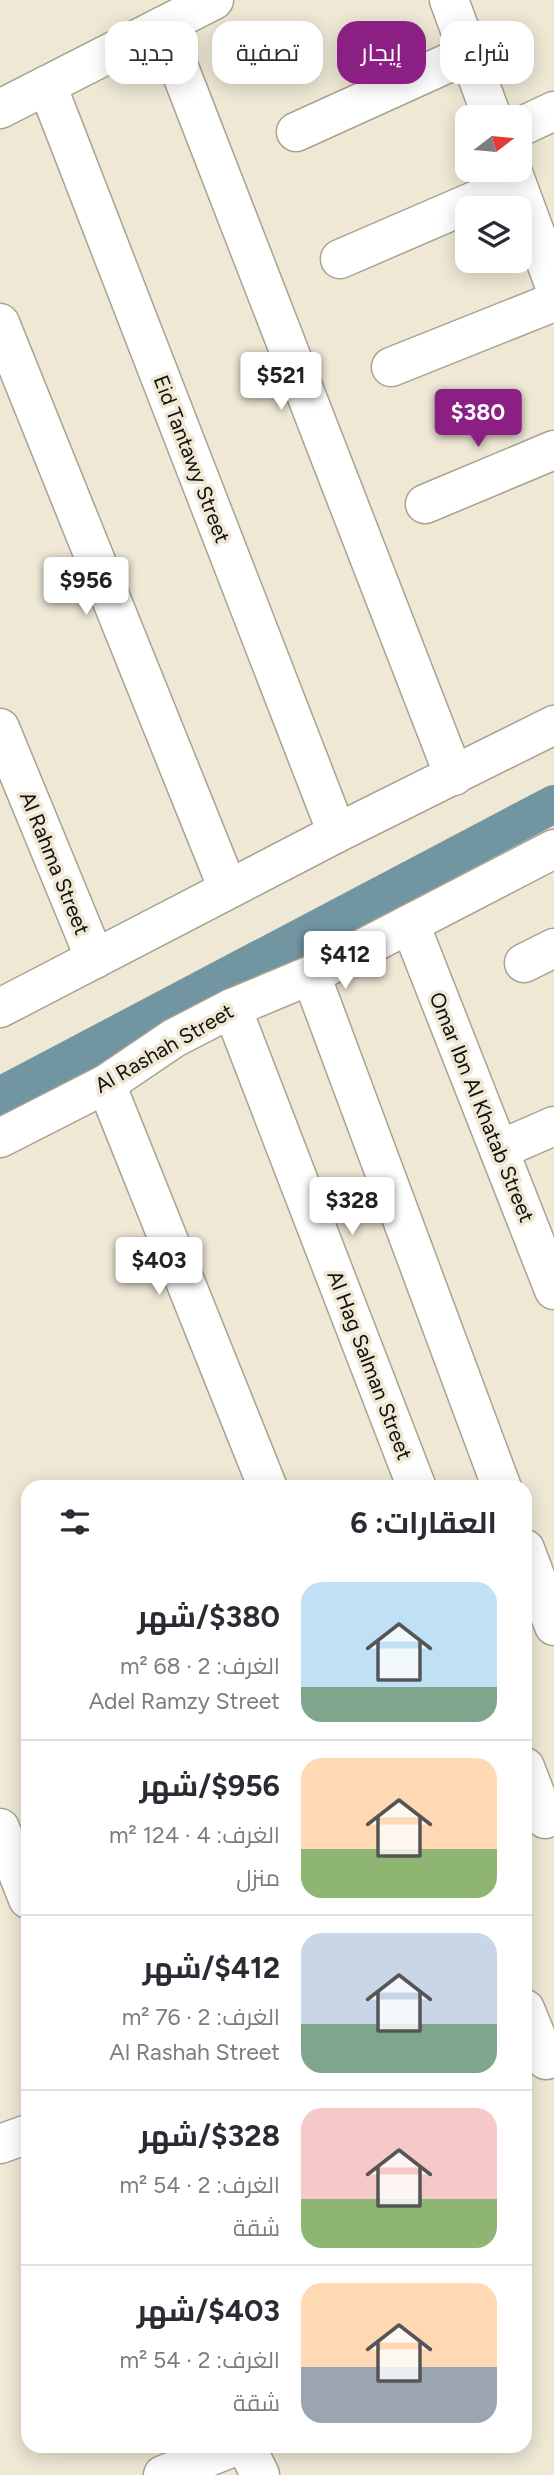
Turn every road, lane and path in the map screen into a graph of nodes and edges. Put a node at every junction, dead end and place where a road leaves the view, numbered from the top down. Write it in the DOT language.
graph roads {
  1 [pos="449,0"];
  2 [pos="206,2"];
  3 [pos="172,21"];
  4 [pos="456,21"];
  5 [pos="105,56"];
  6 [pos="440,67"];
  7 [pos="186,84"];
  8 [pos="479,84"];
  9 [pos="47,85"];
  10 [pos="487,105"];
  11 [pos="0,109"];
  12 [pos="554,111"];
  13 [pos="532,122"];
  14 [pos="296,132"];
  15 [pos="501,182"];
  16 [pos="516,182"];
  17 [pos="340,259"];
  18 [pos="552,270"];
  19 [pos="554,302"];
  20 [pos="0,323"];
  21 [pos="391,367"];
  22 [pos="554,450"];
  23 [pos="425,504"];
  24 [pos="554,725"];
  25 [pos="0,728"];
  26 [pos="454,776"];
  27 [pos="337,832"];
  28 [pos="554,849"];
  29 [pos="228,889"];
  30 [pos="410,924"];
  31 [pos="95,959"];
  32 [pos="311,975"];
  33 [pos="0,1008"];
  34 [pos="232,1008"];
  35 [pos="106,1084"];
  36 [pos="554,1126"];
  37 [pos="0,1138"];
  38 [pos="499,1150"];
  39 [pos="552,1276"];
  40 [pos="265,1480"];
  41 [pos="414,1480"];
  42 [pos="499,1480"];
  43 [pos="532,1568"];
  44 [pos="554,1626"];
  45 [pos="532,1791"];
  46 [pos="541,1821"];
  47 [pos="1,1836"];
  48 [pos="21,1883"];
  49 [pos="532,2031"];
  50 [pos="542,2062"];
  51 [pos="21,2136"];
  52 [pos="0,2144"];
  53 [pos="218,2453"];
  54 [pos="249,2453"];
  55 [pos="163,2475"];
  56 [pos="260,2475"];
  1 -- 4 [label="street"];
  2 -- 3 [label="street"];
  5 -- 9 [label="street"];
  6 -- 14 [label="street"];
  7 -- 26 [label="street"];
  8 -- 10 [label="street"];
  9 -- 11 [label="street"];
  9 -- 27 [label="street, Eid Tantawy Street"];
  12 -- 13 [label="street"];
  15 -- 17 [label="street"];
  16 -- 18 [label="street"];
  19 -- 21 [label="street"];
  20 -- 29 [label="street"];
  22 -- 23 [label="street"];
  24 -- 26 [label="street"];
  25 -- 31 [label="street, Al Rahma Street"];
  26 -- 27 [label="street"];
  27 -- 29 [label="street"];
  28 -- 30 [label="street, Al Rashah Street"];
  29 -- 31 [label="street"];
  30 -- 32 [label="street, Al Rashah Street"];
  30 -- 38 [label="street, Omar Ibn Al Khatab Street"];
  31 -- 33 [label="street"];
  32 -- 34 [label="street, Al Rashah Street"];
  32 -- 42 [label="street"];
  34 -- 35 [label="street, Al Rashah Street"];
  34 -- 41 [label="street, Al Hag Salman Street"];
  35 -- 37 [label="street, Al Rashah Street"];
  35 -- 40 [label="street"];
  36 -- 38 [label="street"];
  38 -- 39 [label="street, Omar Ibn Al Khatab Street"];
  43 -- 44 [label="street"];
  45 -- 46 [label="street"];
  47 -- 48 [label="street"];
  49 -- 50 [label="street"];
  51 -- 52 [label="street"];
  53 -- 55 [label="street"];
  54 -- 56 [label="street"];
}
